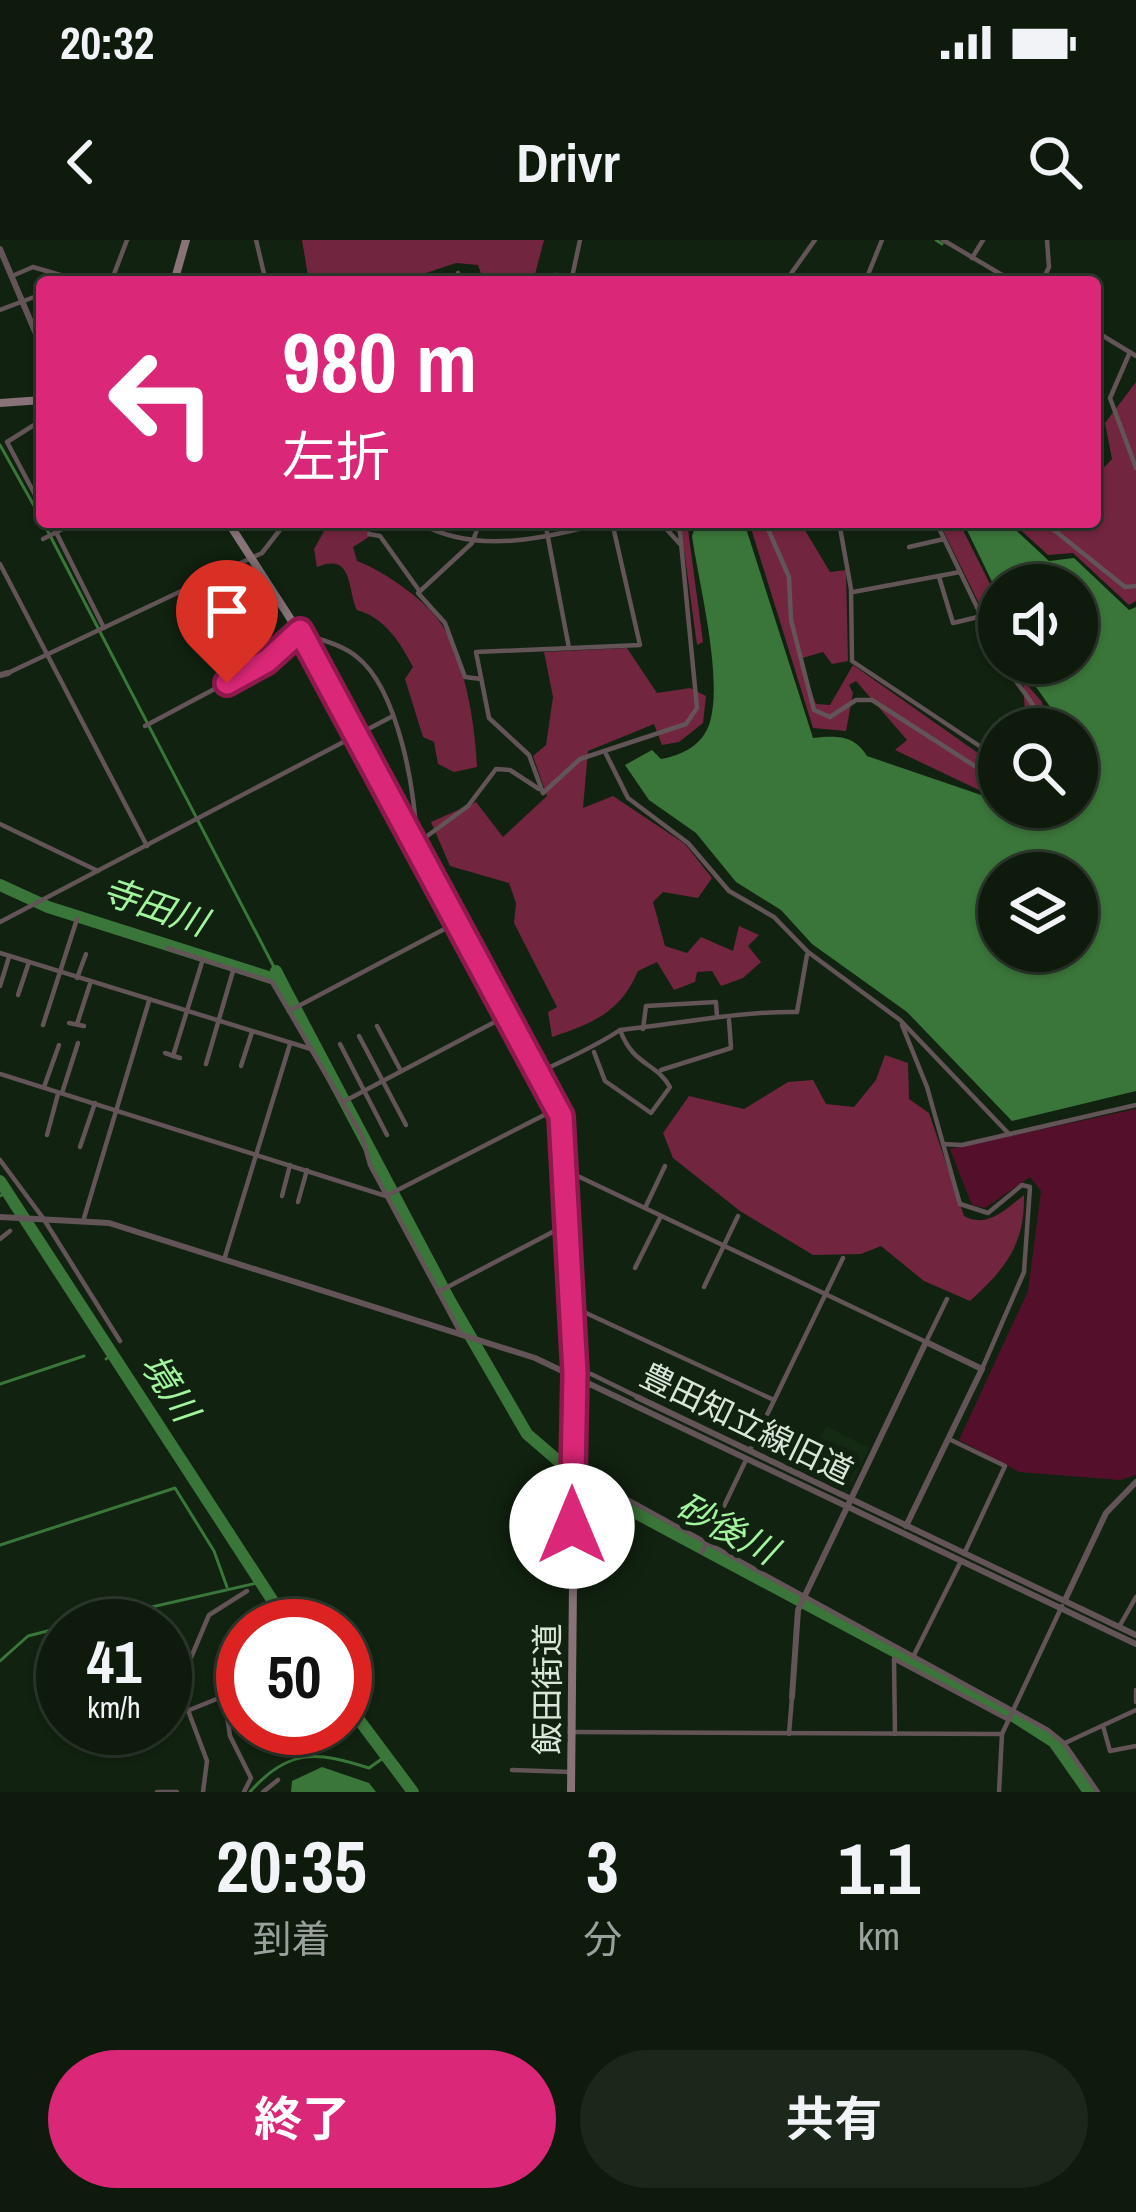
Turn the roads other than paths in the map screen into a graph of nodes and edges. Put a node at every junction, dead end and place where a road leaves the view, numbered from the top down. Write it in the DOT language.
graph roads {
  1 [pos="127,240"];
  2 [pos="186,240"];
  3 [pos="256,240"];
  4 [pos="580,240"];
  5 [pos="815,240"];
  6 [pos="882,240"];
  7 [pos="943,240"];
  8 [pos="983,240"];
  9 [pos="1047,240"];
  10 [pos="0,248"];
  11 [pos="973,258"];
  12 [pos="458,273"];
  13 [pos="12,276"];
  14 [pos="64,276"];
  15 [pos="114,276"];
  16 [pos="177,276"];
  17 [pos="265,276"];
  18 [pos="459,276"];
  19 [pos="573,276"];
  20 [pos="789,276"];
  21 [pos="867,276"];
  22 [pos="997,276"];
  23 [pos="1045,276"];
  24 [pos="36,296"];
  25 [pos="21,301"];
  26 [pos="0,310"];
  27 [pos="36,333"];
  28 [pos="1101,335"];
  29 [pos="1133,354"];
  30 [pos="36,400"];
  31 [pos="0,403"];
  32 [pos="36,424"];
  33 [pos="1136,468"];
  34 [pos="36,497"];
  35 [pos="53,528"];
  36 [pos="65,528"];
  37 [pos="232,528"];
  38 [pos="282,528"];
  39 [pos="431,528"];
  40 [pos="479,528"];
  41 [pos="547,528"];
  42 [pos="585,528"];
  43 [pos="611,528"];
  44 [pos="666,528"];
  45 [pos="680,528"];
  46 [pos="768,528"];
  47 [pos="840,528"];
  48 [pos="939,528"];
  49 [pos="1052,528"];
  50 [pos="55,533"];
  51 [pos="369,534"];
  52 [pos="549,537"];
  53 [pos="44,539"];
  54 [pos="476,539"];
  55 [pos="944,539"];
  56 [pos="681,544"];
  57 [pos="909,548"];
  58 [pos="253,557"];
  59 [pos="0,564"];
  60 [pos="960,572"];
  61 [pos="939,577"];
  62 [pos="1136,586"];
  63 [pos="418,589"];
  64 [pos="851,590"];
  65 [pos="978,606"];
  66 [pos="978,617"];
  67 [pos="104,628"];
  68 [pos="301,633"];
  69 [pos="569,648"];
  70 [pos="49,657"];
  71 [pos="4,674"];
  72 [pos="481,679"];
  73 [pos="1016,684"];
  74 [pos="1035,708"];
  75 [pos="393,716"];
  76 [pos="145,726"];
  77 [pos="355,736"];
  78 [pos="978,746"];
  79 [pos="607,754"];
  80 [pos="978,768"];
  81 [pos="543,793"];
  82 [pos="0,824"];
  83 [pos="147,845"];
  84 [pos="414,846"];
  85 [pos="98,871"];
  86 [pos="77,920"];
  87 [pos="0,922"];
  88 [pos="454,923"];
  89 [pos="167,948"];
  90 [pos="808,952"];
  91 [pos="0,953"];
  92 [pos="86,955"];
  93 [pos="9,956"];
  94 [pos="203,959"];
  95 [pos="28,962"];
  96 [pos="233,969"];
  97 [pos="58,972"];
  98 [pos="77,978"];
  99 [pos="91,982"];
  100 [pos="0,986"];
  101 [pos="18,995"];
  102 [pos="149,1001"];
  103 [pos="290,1010"];
  104 [pos="187,1012"];
  105 [pos="506,1016"];
  106 [pos="729,1018"];
  107 [pos="717,1019"];
  108 [pos="900,1020"];
  109 [pos="219,1023"];
  110 [pos="77,1024"];
  111 [pos="43,1025"];
  112 [pos="377,1026"];
  113 [pos="643,1029"];
  114 [pos="620,1030"];
  115 [pos="252,1032"];
  116 [pos="359,1036"];
  117 [pos="77,1043"];
  118 [pos="290,1044"];
  119 [pos="340,1044"];
  120 [pos="58,1045"];
  121 [pos="311,1049"];
  122 [pos="594,1052"];
  123 [pos="172,1056"];
  124 [pos="206,1064"];
  125 [pos="241,1066"];
  126 [pos="661,1070"];
  127 [pos="400,1071"];
  128 [pos="540,1072"];
  129 [pos="0,1073"];
  130 [pos="381,1082"];
  131 [pos="44,1087"];
  132 [pos="366,1090"];
  133 [pos="60,1092"];
  134 [pos="344,1101"];
  135 [pos="95,1103"];
  136 [pos="1136,1105"];
  137 [pos="558,1108"];
  138 [pos="117,1111"];
  139 [pos="406,1126"];
  140 [pos="1009,1134"];
  141 [pos="47,1135"];
  142 [pos="387,1135"];
  143 [pos="943,1144"];
  144 [pos="80,1147"];
  145 [pos="257,1154"];
  146 [pos="0,1160"];
  147 [pos="290,1165"];
  148 [pos="665,1166"];
  149 [pos="307,1170"];
  150 [pos="565,1170"];
  151 [pos="282,1196"];
  152 [pos="387,1196"];
  153 [pos="298,1202"];
  154 [pos="645,1208"];
  155 [pos="661,1216"];
  156 [pos="738,1216"];
  157 [pos="1,1217"];
  158 [pos="43,1218"];
  159 [pos="84,1218"];
  160 [pos="566,1226"];
  161 [pos="10,1231"];
  162 [pos="0,1239"];
  163 [pos="724,1245"];
  164 [pos="842,1258"];
  165 [pos="224,1260"];
  166 [pos="635,1268"];
  167 [pos="704,1287"];
  168 [pos="439,1291"];
  169 [pos="826,1294"];
  170 [pos="947,1299"];
  171 [pos="571,1306"];
  172 [pos="465,1335"];
  173 [pos="120,1341"];
  174 [pos="926,1342"];
  175 [pos="982,1369"];
  176 [pos="575,1373"];
  177 [pos="637,1397"];
  178 [pos="775,1400"];
  179 [pos="951,1441"];
  180 [pos="748,1455"];
  181 [pos="572,1471"];
  182 [pos="1136,1482"];
  183 [pos="849,1503"];
  184 [pos="906,1526"];
  185 [pos="703,1549"];
  186 [pos="962,1557"];
  187 [pos="247,1591"];
  188 [pos="806,1594"];
  189 [pos="1136,1597"];
  190 [pos="1063,1605"];
  191 [pos="1119,1627"];
  192 [pos="1136,1635"];
  193 [pos="1136,1644"];
  194 [pos="192,1654"];
  195 [pos="913,1657"];
  196 [pos="1136,1690"];
  197 [pos="792,1696"];
  198 [pos="1136,1706"];
  199 [pos="192,1710"];
  200 [pos="1013,1710"];
  201 [pos="1009,1719"];
  202 [pos="192,1724"];
  203 [pos="1102,1726"];
  204 [pos="571,1732"];
  205 [pos="789,1734"];
  206 [pos="895,1734"];
  207 [pos="1002,1734"];
  208 [pos="1064,1743"];
  209 [pos="1136,1746"];
  210 [pos="512,1770"];
  211 [pos="571,1772"];
  212 [pos="278,1780"];
  213 [pos="157,1792"];
  214 [pos="177,1792"];
  215 [pos="202,1792"];
  216 [pos="244,1792"];
  217 [pos="263,1792"];
  218 [pos="571,1792"];
  219 [pos="999,1792"];
  220 [pos="1098,1792"];
  1 -- 15 [label="street"];
  2 -- 16 [label="main road"];
  3 -- 17 [label="street"];
  4 -- 19 [label="street"];
  5 -- 20 [label="street"];
  6 -- 21 [label="street"];
  7 -- 11 [label="street"];
  8 -- 11 [label="street"];
  9 -- 23 [label="street"];
  10 -- 13 [label="street"];
  11 -- 22 [label="street"];
  12 -- 18 [label="street"];
  13 -- 14 [label="street"];
  13 -- 25 [label="street"];
  24 -- 25 [label="street"];
  25 -- 26 [label="street"];
  25 -- 27 [label="street"];
  28 -- 29 [label="street"];
  29 -- 33 [label="street"];
  30 -- 31 [label="main road"];
  32 -- 34 [label="street"];
  35 -- 50 [label="street"];
  36 -- 50 [label="street"];
  37 -- 58 [label="main road, 飯田街道"];
  38 -- 58 [label="street"];
  39 -- 54 [label="street"];
  40 -- 54 [label="street"];
  41 -- 52 [label="street"];
  42 -- 52 [label="street"];
  43 -- 69 [label="street"];
  44 -- 56 [label="street"];
  45 -- 56 [label="street"];
  46 -- 80 [label="street"];
  47 -- 64 [label="street"];
  48 -- 55 [label="street"];
  49 -- 62 [label="street"];
  50 -- 53 [label="street"];
  50 -- 67 [label="street"];
  51 -- 63 [label="street"];
  52 -- 54 [label="street"];
  52 -- 69 [label="street"];
  54 -- 63 [label="street"];
  55 -- 57 [label="street"];
  55 -- 60 [label="street"];
  56 -- 79 [label="street"];
  58 -- 67 [label="street"];
  58 -- 68 [label="main road, 飯田街道"];
  59 -- 70 [label="street"];
  60 -- 61 [label="street"];
  60 -- 65 [label="street"];
  61 -- 64 [label="street"];
  61 -- 66 [label="street"];
  63 -- 72 [label="street"];
  64 -- 78 [label="street"];
  67 -- 70 [label="street"];
  68 -- 75 [label="street"];
  68 -- 76 [label="street"];
  68 -- 77 [label="main road, 飯田街道"];
  69 -- 72 [label="street"];
  70 -- 71 [label="street"];
  70 -- 83 [label="street"];
  72 -- 81 [label="street"];
  73 -- 74 [label="street"];
  75 -- 77 [label="street"];
  75 -- 84 [label="street"];
  77 -- 83 [label="street"];
  77 -- 84 [label="main road, 飯田街道"];
  79 -- 81 [label="street"];
  79 -- 90 [label="street"];
  81 -- 84 [label="street"];
  82 -- 85 [label="street"];
  83 -- 85 [label="street"];
  84 -- 88 [label="main road, 飯田街道"];
  85 -- 87 [label="street"];
  86 -- 97 [label="street"];
  88 -- 103 [label="street"];
  88 -- 105 [label="main road, 飯田街道"];
  89 -- 94 [label="street"];
  90 -- 106 [label="street"];
  90 -- 108 [label="street"];
  91 -- 93 [label="street"];
  92 -- 98 [label="street"];
  93 -- 95 [label="street"];
  93 -- 100 [label="street"];
  94 -- 96 [label="street"];
  94 -- 104 [label="street"];
  95 -- 97 [label="street"];
  95 -- 101 [label="street"];
  96 -- 103 [label="street"];
  96 -- 109 [label="street"];
  97 -- 98 [label="street"];
  97 -- 111 [label="street"];
  98 -- 99 [label="street"];
  99 -- 102 [label="street"];
  99 -- 110 [label="street"];
  102 -- 104 [label="street"];
  102 -- 138 [label="street"];
  103 -- 121 [label="street"];
  104 -- 109 [label="street"];
  104 -- 123 [label="street"];
  105 -- 127 [label="street"];
  105 -- 128 [label="main road, 飯田街道"];
  106 -- 107 [label="street"];
  106 -- 126 [label="street"];
  107 -- 113 [label="street"];
  107 -- 113 [label="street"];
  108 -- 140 [label="street"];
  108 -- 143 [label="street"];
  109 -- 115 [label="street"];
  109 -- 124 [label="street"];
  112 -- 127 [label="street"];
  113 -- 114 [label="street"];
  114 -- 122 [label="street"];
  114 -- 126 [label="street"];
  115 -- 118 [label="street"];
  115 -- 125 [label="street"];
  116 -- 130 [label="street"];
  117 -- 133 [label="street"];
  118 -- 121 [label="street"];
  118 -- 145 [label="street"];
  119 -- 132 [label="street"];
  120 -- 131 [label="street"];
  121 -- 134 [label="street"];
  122 -- 126 [label="street"];
  122 -- 128 [label="street"];
  127 -- 130 [label="street"];
  128 -- 137 [label="main road, 飯田街道"];
  129 -- 131 [label="street"];
  130 -- 132 [label="street"];
  130 -- 139 [label="street"];
  131 -- 133 [label="street"];
  132 -- 134 [label="street"];
  132 -- 142 [label="street"];
  133 -- 135 [label="street"];
  133 -- 141 [label="street"];
  134 -- 152 [label="street"];
  135 -- 138 [label="street"];
  135 -- 144 [label="street"];
  136 -- 140 [label="street"];
  137 -- 150 [label="main road, 飯田街道"];
  137 -- 152 [label="street"];
  138 -- 145 [label="street"];
  138 -- 159 [label="street"];
  140 -- 143 [label="street"];
  143 -- 175 [label="street"];
  145 -- 147 [label="street"];
  145 -- 165 [label="street"];
  146 -- 158 [label="street"];
  147 -- 149 [label="street"];
  147 -- 151 [label="street"];
  148 -- 154 [label="street"];
  149 -- 152 [label="street"];
  149 -- 153 [label="street"];
  150 -- 154 [label="street"];
  150 -- 160 [label="main road, 飯田街道"];
  152 -- 168 [label="street"];
  154 -- 155 [label="street"];
  155 -- 163 [label="street"];
  155 -- 166 [label="street"];
  156 -- 163 [label="street"];
  157 -- 158 [label="street"];
  158 -- 159 [label="street"];
  158 -- 173 [label="street"];
  159 -- 165 [label="street"];
  160 -- 168 [label="street"];
  160 -- 171 [label="main road, 飯田街道"];
  161 -- 162 [label="street"];
  163 -- 167 [label="street"];
  163 -- 169 [label="street"];
  164 -- 169 [label="street"];
  165 -- 172 [label="street"];
  168 -- 172 [label="street"];
  169 -- 174 [label="street"];
  169 -- 178 [label="street"];
  170 -- 174 [label="street"];
  171 -- 176 [label="main road, 飯田街道"];
  171 -- 178 [label="street"];
  172 -- 176 [label="street"];
  174 -- 175 [label="street"];
  174 -- 183 [label="street"];
  175 -- 179 [label="street"];
  176 -- 177 [label="street, 豊田知立線旧道"];
  176 -- 180 [label="street, 豊田知立線旧道"];
  176 -- 181 [label="main road, 飯田街道"];
  177 -- 180 [label="street, 豊田知立線旧道"];
  178 -- 180 [label="street"];
  179 -- 184 [label="street"];
  179 -- 186 [label="street"];
  180 -- 183 [label="street, 豊田知立線旧道"];
  180 -- 185 [label="street"];
  181 -- 185 [label="street"];
  181 -- 204 [label="main road, 飯田街道"];
  182 -- 190 [label="street"];
  183 -- 184 [label="street, 豊田知立線旧道"];
  183 -- 186 [label="street, 豊田知立線旧道"];
  183 -- 188 [label="street"];
  184 -- 186 [label="street, 豊田知立線旧道"];
  185 -- 188 [label="street"];
  186 -- 190 [label="street, 豊田知立線旧道"];
  186 -- 195 [label="street"];
  187 -- 194 [label="street"];
  188 -- 195 [label="street"];
  188 -- 197 [label="street"];
  189 -- 191 [label="street"];
  190 -- 191 [label="street, 豊田知立線旧道"];
  190 -- 193 [label="street, 豊田知立線旧道"];
  190 -- 200 [label="street"];
  191 -- 192 [label="street, 豊田知立線旧道"];
  195 -- 200 [label="street"];
  196 -- 198 [label="street"];
  197 -- 205 [label="street"];
  198 -- 203 [label="street"];
  199 -- 216 [label="street"];
  200 -- 201 [label="street"];
  200 -- 208 [label="street"];
  201 -- 206 [label="street"];
  201 -- 207 [label="street"];
  202 -- 215 [label="street"];
  203 -- 208 [label="street"];
  203 -- 209 [label="street"];
  204 -- 205 [label="street"];
  204 -- 211 [label="main road, 飯田街道"];
  205 -- 206 [label="street"];
  206 -- 207 [label="street"];
  207 -- 219 [label="street"];
  208 -- 220 [label="street"];
  210 -- 211 [label="street"];
  211 -- 218 [label="main road, 飯田街道"];
  212 -- 217 [label="street"];
  213 -- 214 [label="street"];
}
